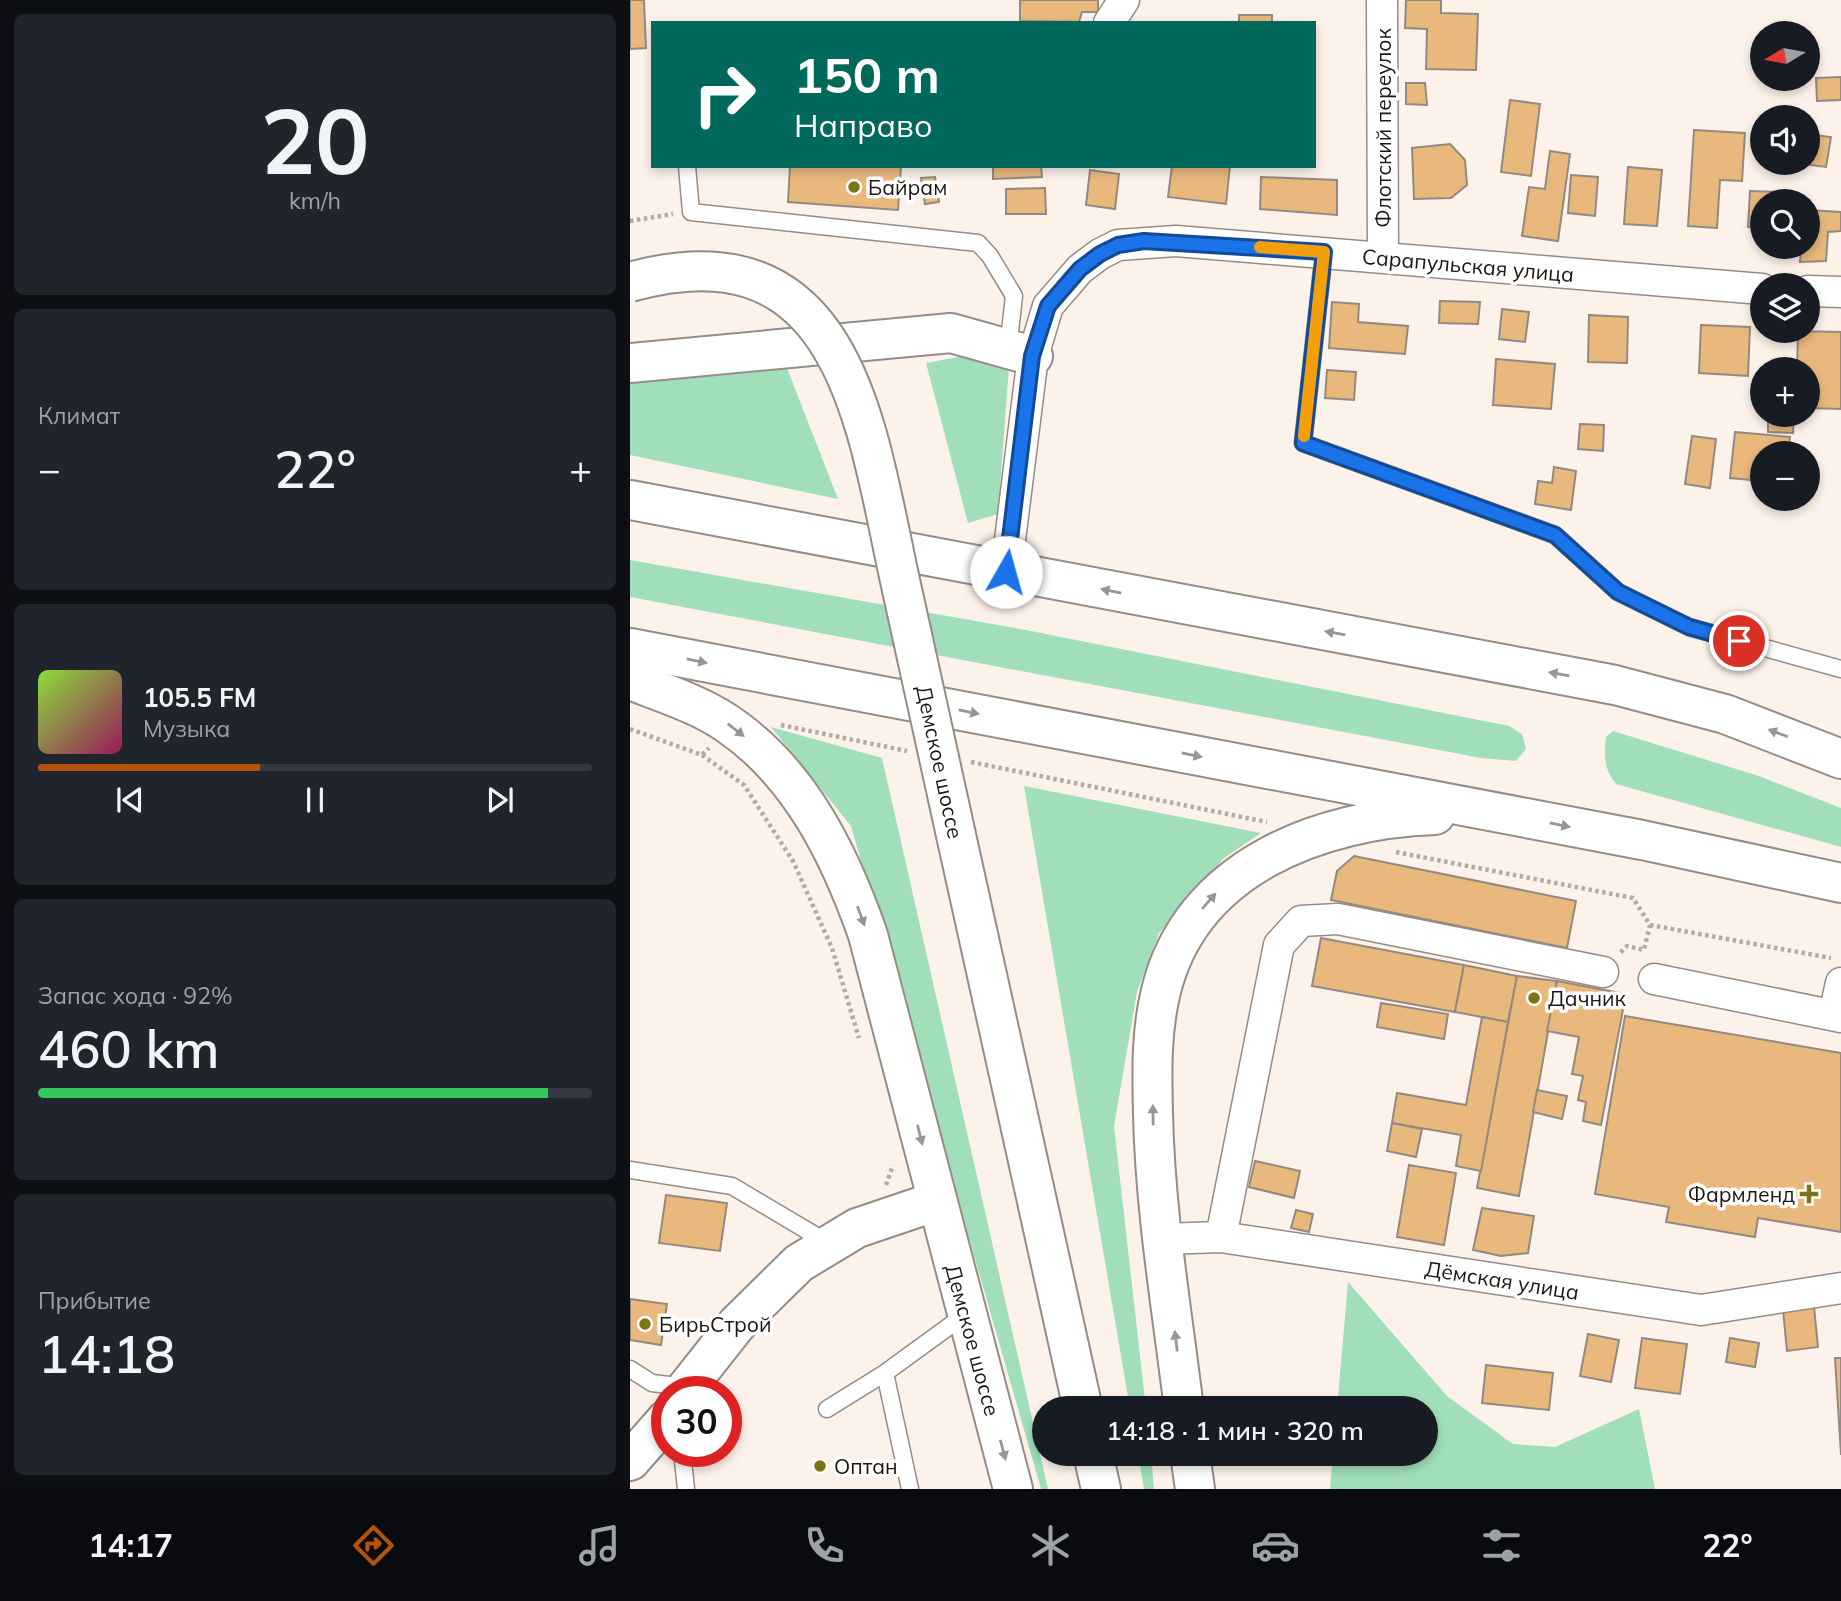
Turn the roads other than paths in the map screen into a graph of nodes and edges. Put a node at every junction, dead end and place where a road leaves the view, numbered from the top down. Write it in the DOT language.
graph roads {
  1 [pos="1124,0"];
  2 [pos="1382,0"];
  3 [pos="1110,21"];
  4 [pos="687,168"];
  5 [pos="1324,252"];
  6 [pos="1383,257"];
  7 [pos="630,282"];
  8 [pos="1750,288"];
  9 [pos="1820,291"];
  10 [pos="1841,292"];
  11 [pos="1020,353"];
  12 [pos="630,363"];
  13 [pos="630,500"];
  14 [pos="1006,572"];
  15 [pos="630,648"];
  16 [pos="1841,669"];
  17 [pos="630,680"];
  18 [pos="1841,759"];
  19 [pos="1501,813"];
  20 [pos="1841,883"];
  21 [pos="1603,972"];
  22 [pos="1654,979"];
  23 [pos="1841,983"];
  24 [pos="1838,1016"];
  25 [pos="630,1170"];
  26 [pos="937,1201"];
  27 [pos="1221,1237"];
  28 [pos="1163,1239"];
  29 [pos="828,1243"];
  30 [pos="1841,1287"];
  31 [pos="966,1314"];
  32 [pos="630,1369"];
  33 [pos="885,1373"];
  34 [pos="698,1376"];
  35 [pos="651,1381"];
  36 [pos="1080,1396"];
  37 [pos="1182,1396"];
  38 [pos="827,1409"];
  39 [pos="651,1434"];
  40 [pos="630,1461"];
  41 [pos="1096,1466"];
  42 [pos="1192,1466"];
  43 [pos="684,1467"];
  44 [pos="686,1489"];
  45 [pos="910,1489"];
  46 [pos="1013,1489"];
  47 [pos="1101,1489"];
  48 [pos="1195,1489"];
  1 -- 3 [label="street"];
  2 -- 6 [label="street, Флотский переулок"];
  4 -- 11 [label="lane"];
  5 -- 6 [label="street, Сарапульская улица"];
  5 -- 11 [label="street, Сарапульская улица"];
  5 -- 16 [label="lane"];
  6 -- 8 [label="street, Сарапульская улица"];
  7 -- 36 [label="main road, Демское шоссе, bridge"];
  9 -- 10 [label="street"];
  11 -- 12 [label="main road"];
  11 -- 14 [label="street, Сарапульская улица"];
  13 -- 14 [label="main road"];
  18 -- 14 [label="main road, one-way"];
  15 -- 19 [label="main road, one-way"];
  17 -- 26 [label="main road, Демское шоссе, one-way"];
  19 -- 20 [label="main road, one-way"];
  28 -- 19 [label="main road, one-way"];
  21 -- 27 [label="street"];
  22 -- 24 [label="street"];
  23 -- 24 [label="street"];
  25 -- 29 [label="lane"];
  26 -- 29 [label="main road"];
  26 -- 31 [label="main road, Демское шоссе"];
  27 -- 28 [label="street, Дёмская улица"];
  27 -- 30 [label="street, Дёмская улица"];
  37 -- 28 [label="main road, one-way"];
  29 -- 34 [label="main road"];
  31 -- 33 [label="lane"];
  31 -- 46 [label="main road, Демское шоссе, one-way"];
  32 -- 35 [label="lane"];
  33 -- 38 [label="lane"];
  33 -- 45 [label="lane"];
  39 -- 40 [label="main road"];
  41 -- 47 [label="main road"];
  42 -- 48 [label="main road"];
  43 -- 44 [label="lane"];
}
